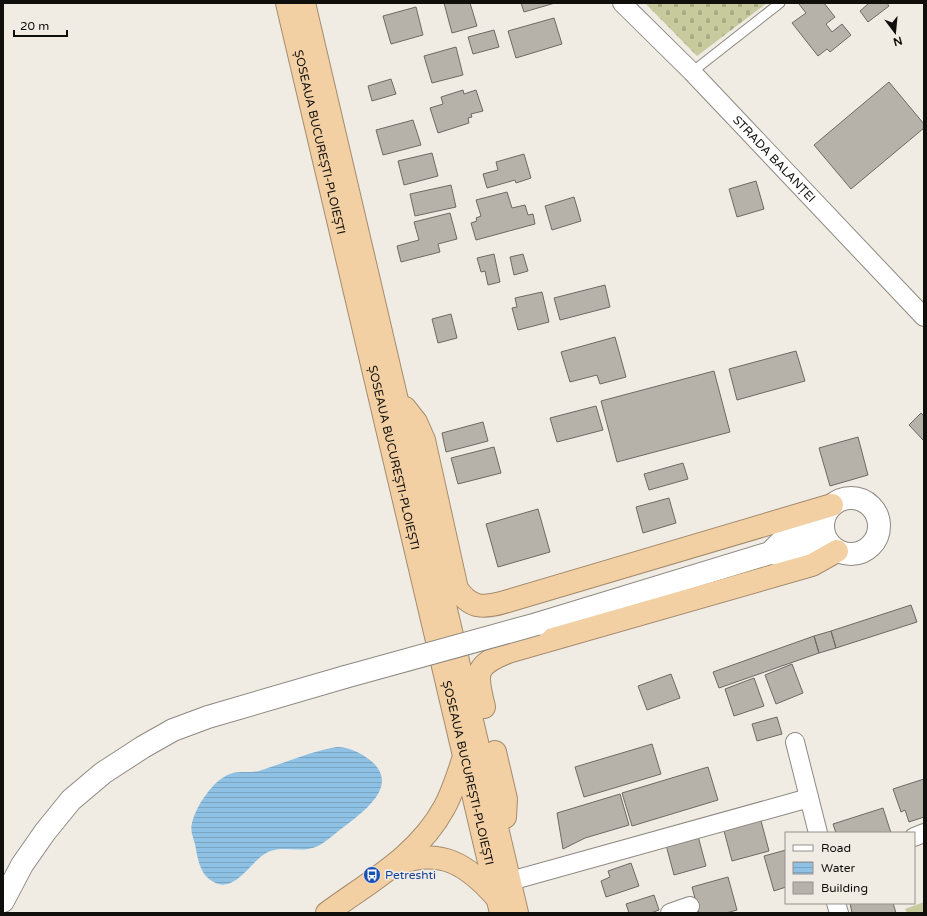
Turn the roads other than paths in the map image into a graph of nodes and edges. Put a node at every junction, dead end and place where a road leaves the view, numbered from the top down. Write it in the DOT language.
graph roads {
  1 [pos="286,3"];
  2 [pos="304,3"];
  3 [pos="622,3"];
  4 [pos="780,3"];
  5 [pos="692,72"];
  6 [pos="924,317"];
  7 [pos="397,400"];
  8 [pos="828,513"];
  9 [pos="832,547"];
  10 [pos="770,553"];
  11 [pos="795,742"];
  12 [pos="464,757"];
  13 [pos="809,798"];
  14 [pos="818,832"];
  15 [pos="499,835"];
  16 [pos="396,864"];
  17 [pos="510,881"];
  18 [pos="3,901"];
  19 [pos="500,906"];
  20 [pos="690,906"];
  21 [pos="327,913"];
  22 [pos="517,913"];
  23 [pos="670,913"];
  1 -- 12 [label="highway, ȘOSEAUA BUCUREȘTI-PLOIEȘTI"];
  2 -- 7 [label="highway, ȘOSEAUA BUCUREȘTI-PLOIEȘTI"];
  3 -- 5 [label="street, STRADA BALANȚEI"];
  4 -- 5 [label="lane"];
  5 -- 6 [label="street, STRADA BALANȚEI"];
  7 -- 8 [label="highway"];
  7 -- 15 [label="highway, ȘOSEAUA BUCUREȘTI-PLOIEȘTI"];
  8 -- 9 [label="street"];
  8 -- 9 [label="street"];
  8 -- 10 [label="street"];
  9 -- 10 [label="street"];
  9 -- 15 [label="highway"];
  10 -- 18 [label="street, bridge"];
  11 -- 13 [label="street"];
  12 -- 16 [label="highway"];
  12 -- 19 [label="highway, ȘOSEAUA BUCUREȘTI-PLOIEȘTI"];
  13 -- 14 [label="street"];
  13 -- 17 [label="street"];
  15 -- 17 [label="highway, ȘOSEAUA BUCUREȘTI-PLOIEȘTI"];
  16 -- 19 [label="highway"];
  16 -- 21 [label="highway"];
  17 -- 22 [label="highway, ȘOSEAUA BUCUREȘTI-PLOIEȘTI"];
  20 -- 23 [label="street"];
}
